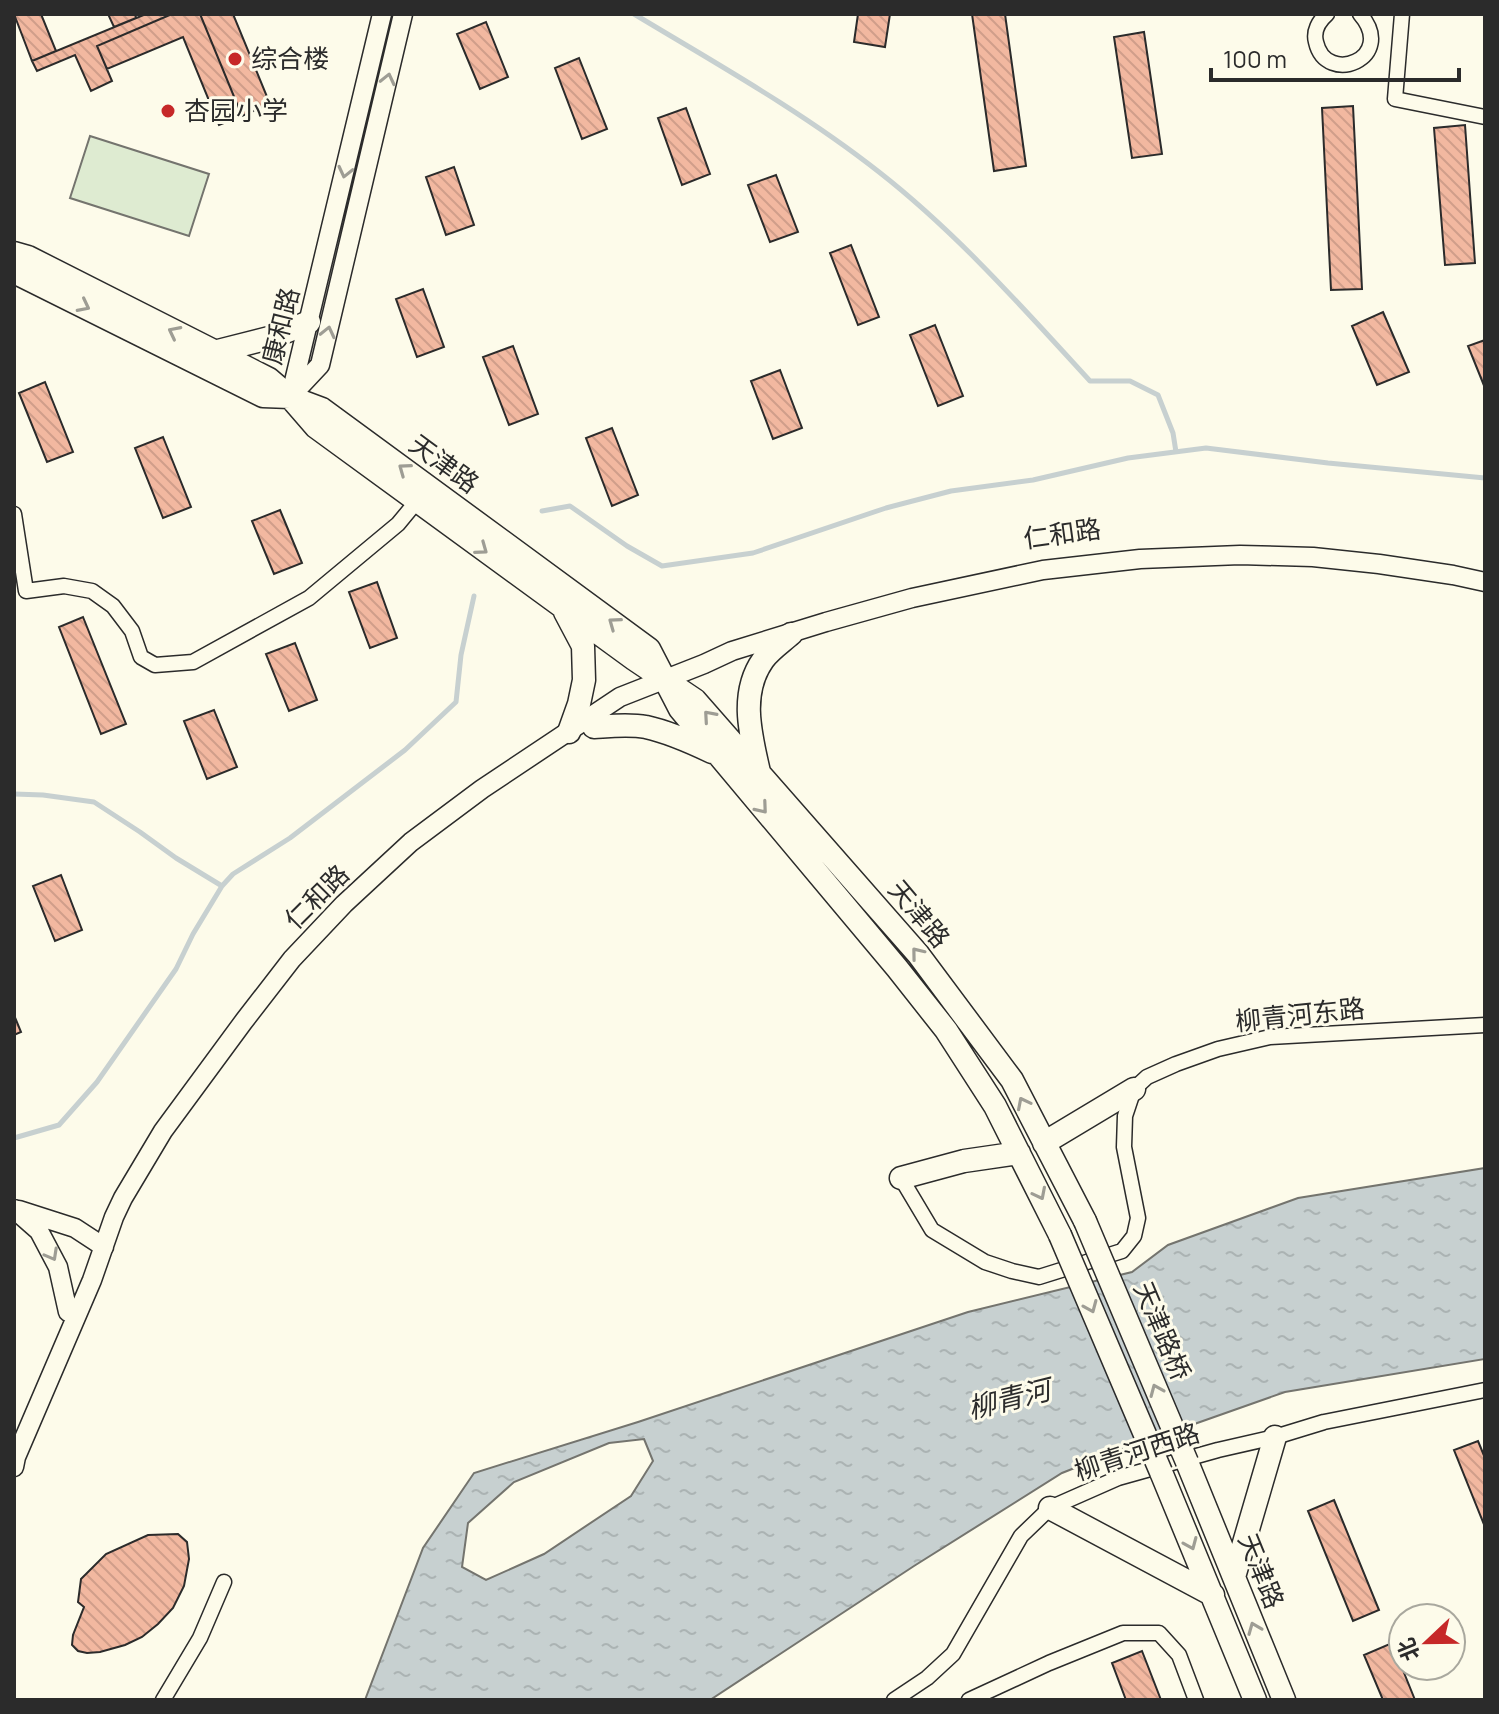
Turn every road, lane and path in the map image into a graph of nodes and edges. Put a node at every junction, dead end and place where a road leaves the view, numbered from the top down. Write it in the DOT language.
graph roads {
  1 [pos="382,14"];
  2 [pos="403,14"];
  3 [pos="1327,14"];
  4 [pos="1360,14"];
  5 [pos="1402,14"];
  6 [pos="1371,33"];
  7 [pos="1400,35"];
  8 [pos="1485,117"];
  9 [pos="14,253"];
  10 [pos="14,272"];
  11 [pos="309,322"];
  12 [pos="214,352"];
  13 [pos="290,397"];
  14 [pos="417,501"];
  15 [pos="14,514"];
  16 [pos="1485,573"];
  17 [pos="1485,582"];
  18 [pos="562,607"];
  19 [pos="791,634"];
  20 [pos="664,680"];
  21 [pos="594,727"];
  22 [pos="569,732"];
  23 [pos="717,755"];
  24 [pos="759,774"];
  25 [pos="1485,1025"];
  26 [pos="1134,1089"];
  27 [pos="1044,1143"];
  28 [pos="1019,1153"];
  29 [pos="901,1178"];
  30 [pos="14,1209"];
  31 [pos="1085,1221"];
  32 [pos="104,1247"];
  33 [pos="68,1312"];
  34 [pos="1485,1390"];
  35 [pos="1275,1437"];
  36 [pos="14,1440"];
  37 [pos="1187,1462"];
  38 [pos="14,1467"];
  39 [pos="1050,1508"];
  40 [pos="1234,1577"];
  41 [pos="224,1582"];
  42 [pos="1213,1595"];
  43 [pos="163,1700"];
  44 [pos="894,1700"];
  45 [pos="969,1700"];
  46 [pos="1196,1700"];
  47 [pos="1255,1700"];
  48 [pos="1284,1700"];
  1 -- 11 [label="street, 康和路, one-way"];
  13 -- 2 [label="street, 康和路, one-way"];
  3 -- 6 [label="street"];
  4 -- 6 [label="street"];
  5 -- 7 [label="street"];
  6 -- 7 [label="street"];
  7 -- 8 [label="street"];
  12 -- 9 [label="main road, 天津路, one-way"];
  10 -- 13 [label="main road, 天津路, one-way"];
  11 -- 12 [label="main road"];
  11 -- 13 [label="street, 康和路"];
  12 -- 13 [label="main road, 天津路"];
  13 -- 14 [label="main road, 天津路"];
  20 -- 13 [label="main road, 天津路, one-way"];
  14 -- 15 [label="street"];
  14 -- 18 [label="main road, 天津路, one-way"];
  16 -- 20 [label="street, 仁和路"];
  17 -- 19 [label="street, 仁和路"];
  18 -- 20 [label="main road, 天津路"];
  18 -- 22 [label="main road"];
  19 -- 20 [label="street, 仁和路"];
  19 -- 24 [label="main road"];
  20 -- 21 [label="street, 仁和路"];
  20 -- 22 [label="street, 仁和路"];
  20 -- 23 [label="main road, 天津路"];
  24 -- 20 [label="main road, 天津路, one-way"];
  21 -- 23 [label="main road"];
  21 -- 32 [label="street, 仁和路"];
  22 -- 32 [label="street, 仁和路"];
  23 -- 28 [label="main road, 天津路, one-way"];
  27 -- 24 [label="main road, 天津路, one-way"];
  25 -- 26 [label="street, 柳青河东路"];
  26 -- 27 [label="main road"];
  26 -- 29 [label="street"];
  27 -- 31 [label="main road, 天津路"];
  28 -- 29 [label="main road"];
  28 -- 42 [label="main road, 天津路, one-way, bridge"];
  30 -- 32 [label="street"];
  30 -- 33 [label="street, one-way"];
  37 -- 31 [label="main road, 天津路桥, one-way, bridge"];
  32 -- 33 [label="street, 仁和路"];
  32 -- 38 [label="street, 仁和路"];
  33 -- 36 [label="street, 仁和路"];
  34 -- 35 [label="street, 柳青河西路"];
  35 -- 39 [label="street, 柳青河西路"];
  35 -- 40 [label="main road"];
  37 -- 40 [label="main road, 天津路"];
  39 -- 42 [label="main road"];
  39 -- 44 [label="street, 柳青河西路"];
  48 -- 40 [label="main road, 天津路, one-way"];
  41 -- 43 [label="street"];
  42 -- 47 [label="main road, 天津路"];
  45 -- 46 [label="street"];
}
